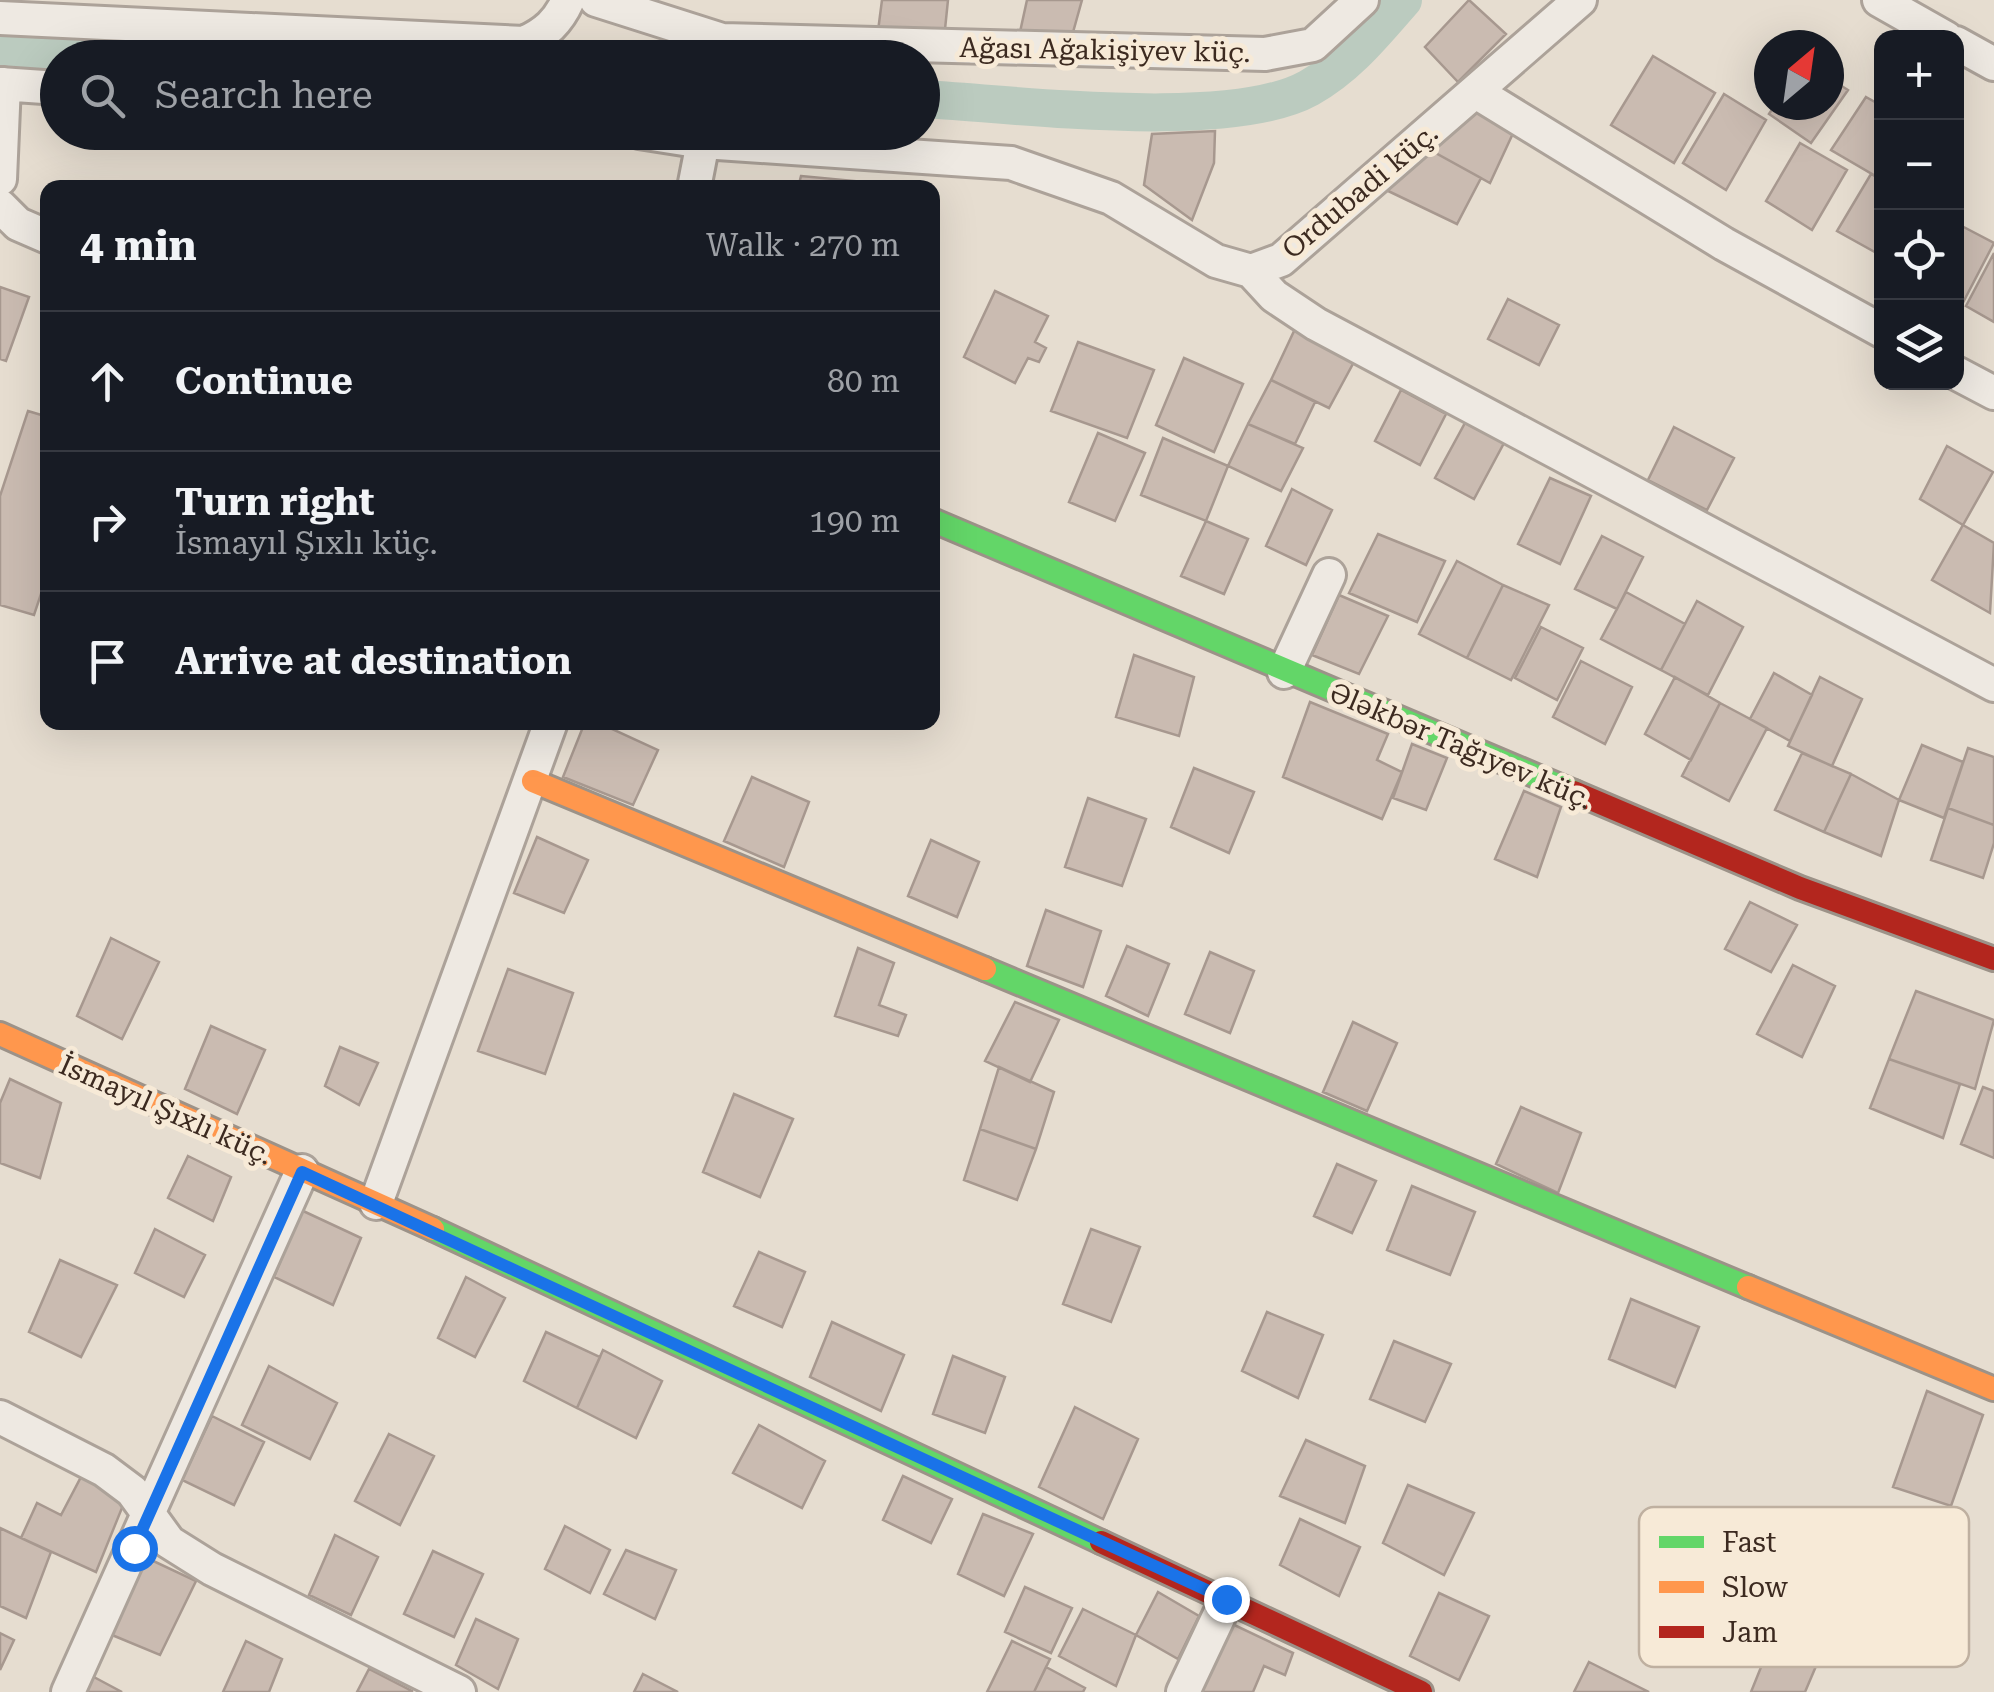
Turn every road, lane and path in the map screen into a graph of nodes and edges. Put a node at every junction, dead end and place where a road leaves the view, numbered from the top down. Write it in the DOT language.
graph roads {
  1 [pos="568,0"];
  2 [pos="596,0"];
  3 [pos="1362,0"];
  4 [pos="1580,0"];
  5 [pos="1879,0"];
  6 [pos="0,18"];
  7 [pos="1932,30"];
  8 [pos="480,40"];
  9 [pos="529,40"];
  10 [pos="722,40"];
  11 [pos="940,46"];
  12 [pos="1964,48"];
  13 [pos="1994,64"];
  14 [pos="2,84"];
  15 [pos="40,87"];
  16 [pos="1476,92"];
  17 [pos="701,150"];
  18 [pos="820,150"];
  19 [pos="0,179"];
  20 [pos="696,180"];
  21 [pos="0,206"];
  22 [pos="40,234"];
  23 [pos="1251,271"];
  24 [pos="1874,327"];
  25 [pos="1964,376"];
  26 [pos="1994,393"];
  27 [pos="940,523"];
  28 [pos="1329,575"];
  29 [pos="1284,672"];
  30 [pos="1994,684"];
  31 [pos="549,730"];
  32 [pos="533,781"];
  33 [pos="1994,959"];
  34 [pos="0,1034"];
  35 [pos="302,1172"];
  36 [pos="376,1203"];
  37 [pos="1994,1389"];
  38 [pos="0,1417"];
  39 [pos="148,1515"];
  40 [pos="1226,1599"];
  41 [pos="68,1692"];
  42 [pos="459,1692"];
  43 [pos="1184,1692"];
  44 [pos="1420,1692"];
  1 -- 9 [label="street"];
  2 -- 10 [label="street, Ağası Ağakişiyev küç."];
  3 -- 11 [label="street, Ağası Ağakişiyev küç."];
  4 -- 16 [label="street, Ordubadi küç."];
  5 -- 7 [label="street"];
  6 -- 8 [label="street"];
  12 -- 13 [label="street"];
  14 -- 15 [label="street"];
  14 -- 19 [label="street"];
  16 -- 23 [label="street, Ordubadi küç."];
  16 -- 24 [label="street"];
  17 -- 20 [label="street"];
  18 -- 23 [label="street, Ordubadi küç."];
  21 -- 22 [label="street"];
  23 -- 30 [label="street"];
  25 -- 26 [label="street"];
  27 -- 29 [label="street, Ələkbər Tağıyev küç."];
  28 -- 29 [label="street"];
  29 -- 33 [label="street, Ələkbər Tağıyev küç."];
  31 -- 32 [label="street"];
  32 -- 36 [label="street"];
  32 -- 37 [label="street"];
  34 -- 35 [label="street, İsmayıl Şıxlı küç."];
  35 -- 36 [label="street, İsmayıl Şıxlı küç."];
  35 -- 39 [label="street"];
  36 -- 40 [label="street, İsmayıl Şıxlı küç."];
  38 -- 39 [label="street"];
  39 -- 41 [label="street"];
  39 -- 42 [label="street"];
  40 -- 43 [label="street"];
  40 -- 44 [label="street, İsmayıl Şıxlı küç."];
}
